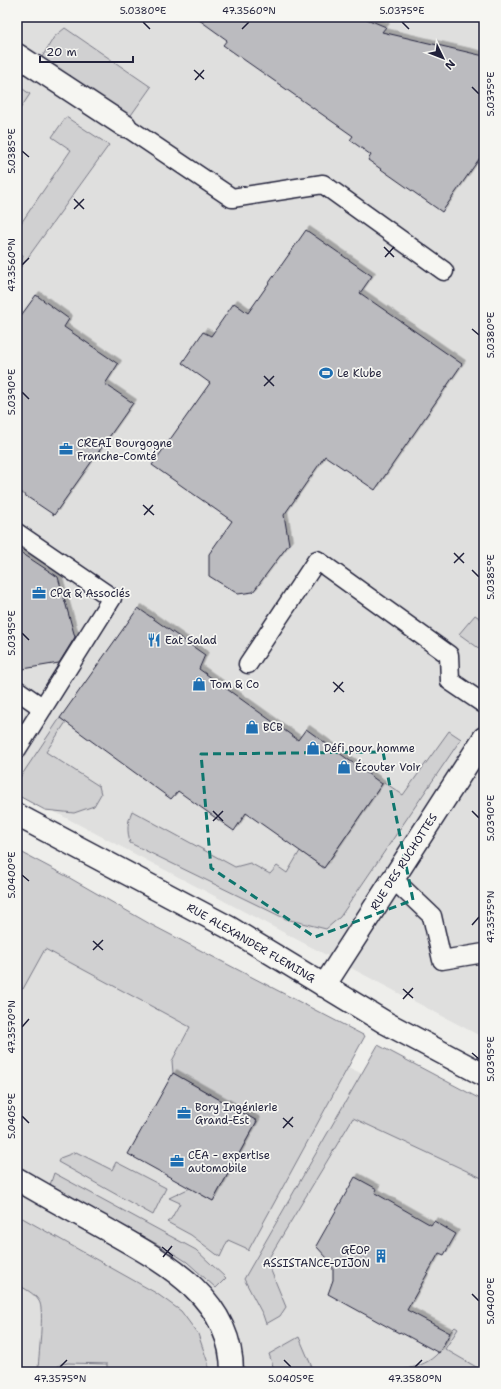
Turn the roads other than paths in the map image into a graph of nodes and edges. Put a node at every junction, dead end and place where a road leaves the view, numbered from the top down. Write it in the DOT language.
graph roads {
  1 [pos="17,55"];
  2 [pos="124,126"];
  3 [pos="444,271"];
  4 [pos="17,533"];
  5 [pos="248,664"];
  6 [pos="17,690"];
  7 [pos="484,704"];
  8 [pos="43,708"];
  9 [pos="484,738"];
  10 [pos="17,749"];
  11 [pos="17,815"];
  12 [pos="393,879"];
  13 [pos="484,953"];
  14 [pos="324,986"];
  15 [pos="484,1075"];
  16 [pos="17,1179"];
  17 [pos="232,1372"];
  1 -- 2 [label="street"];
  2 -- 3 [label="lane"];
  4 -- 8 [label="lane"];
  5 -- 7 [label="lane"];
  6 -- 8 [label="lane"];
  8 -- 10 [label="lane"];
  9 -- 12 [label="street, RUE DES RUCHOTTES"];
  11 -- 14 [label="street, RUE ALEXANDER FLEMING"];
  12 -- 13 [label="lane"];
  12 -- 14 [label="street, RUE DES RUCHOTTES"];
  14 -- 15 [label="street, RUE ALEXANDER FLEMING"];
  16 -- 17 [label="street"];
}
